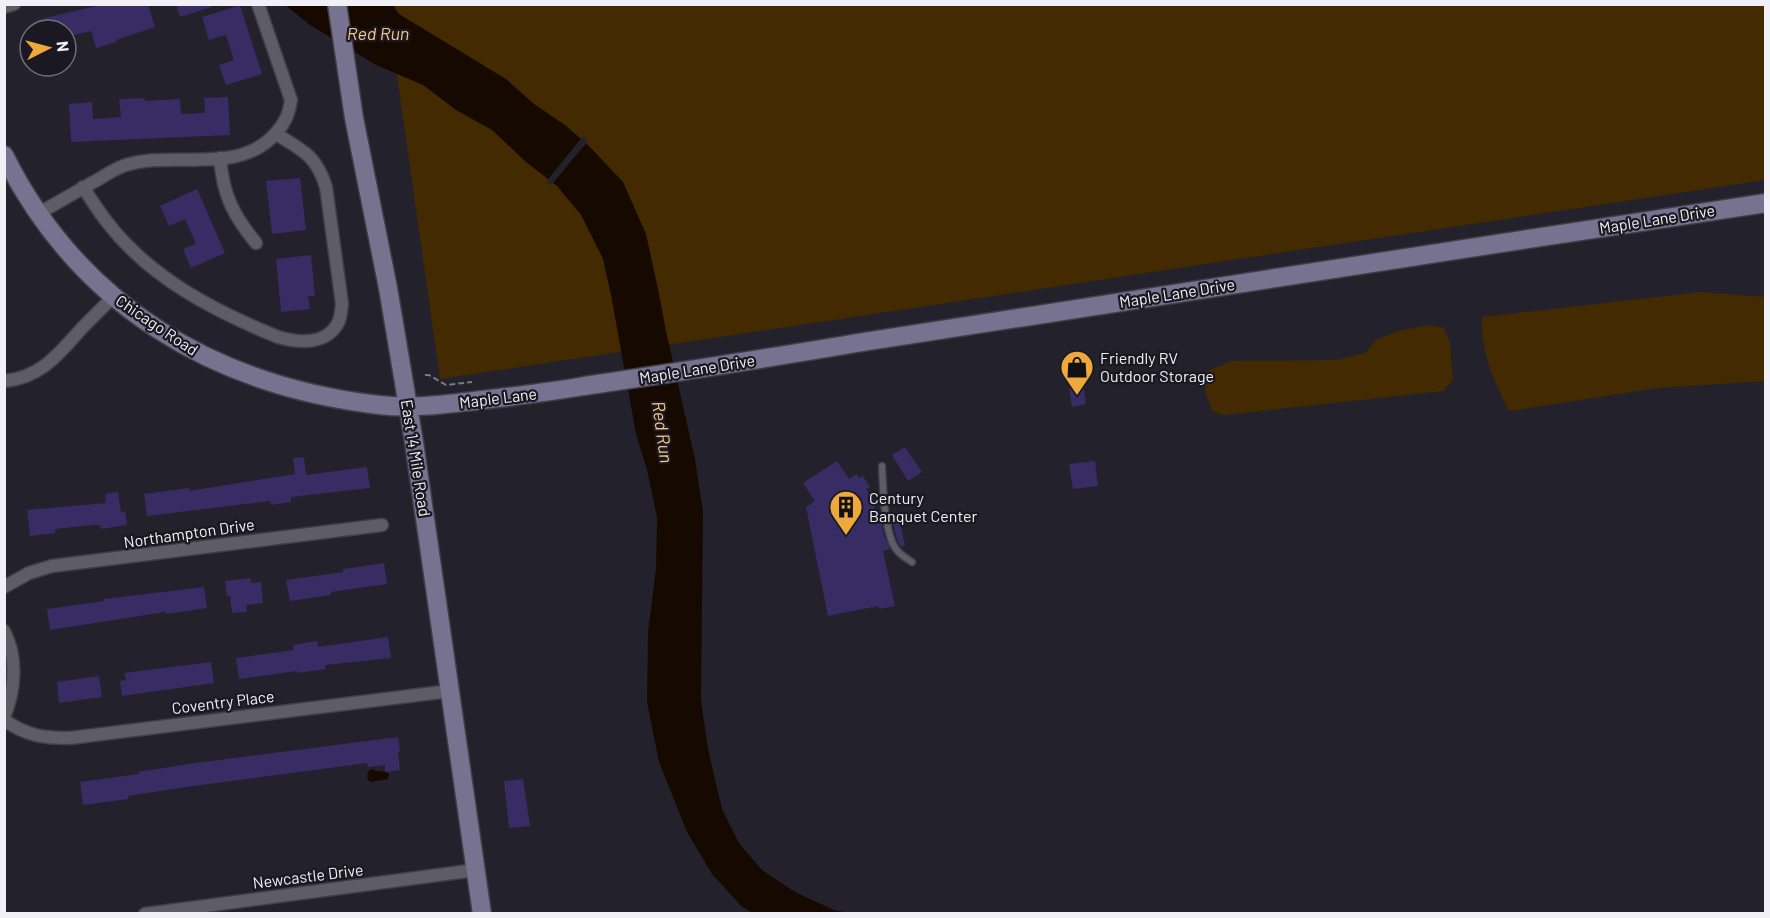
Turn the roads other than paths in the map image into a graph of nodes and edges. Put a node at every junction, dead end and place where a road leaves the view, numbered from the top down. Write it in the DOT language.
graph roads {
  1 [pos="14,4"];
  2 [pos="258,4"];
  3 [pos="337,4"];
  4 [pos="4,7"];
  5 [pos="276,134"];
  6 [pos="4,155"];
  7 [pos="220,158"];
  8 [pos="83,187"];
  9 [pos="1766,202"];
  10 [pos="39,213"];
  11 [pos="256,243"];
  12 [pos="113,297"];
  13 [pos="4,381"];
  14 [pos="588,386"];
  15 [pos="408,407"];
  16 [pos="882,466"];
  17 [pos="382,525"];
  18 [pos="912,562"];
  19 [pos="4,587"];
  20 [pos="4,631"];
  21 [pos="450,691"];
  22 [pos="4,718"];
  23 [pos="476,870"];
  24 [pos="145,914"];
  25 [pos="482,914"];
  1 -- 4 [label="street"];
  2 -- 5 [label="street"];
  3 -- 15 [label="main road, East 14 Mile Road"];
  5 -- 7 [label="street"];
  5 -- 8 [label="street"];
  6 -- 10 [label="main road, Chicago Road"];
  7 -- 8 [label="street"];
  7 -- 11 [label="street"];
  8 -- 10 [label="street"];
  9 -- 14 [label="main road, Maple Lane Drive"];
  10 -- 12 [label="main road, Chicago Road"];
  12 -- 13 [label="street"];
  12 -- 15 [label="main road, Chicago Road"];
  14 -- 15 [label="main road, Maple Lane"];
  15 -- 21 [label="main road, East 14 Mile Road"];
  16 -- 18 [label="lane"];
  17 -- 19 [label="street, Northampton Drive"];
  20 -- 22 [label="street"];
  21 -- 22 [label="street, Coventry Place"];
  21 -- 23 [label="main road, East 14 Mile Road"];
  23 -- 24 [label="street, Newcastle Drive"];
  23 -- 25 [label="main road, East 14 Mile Road"];
}
